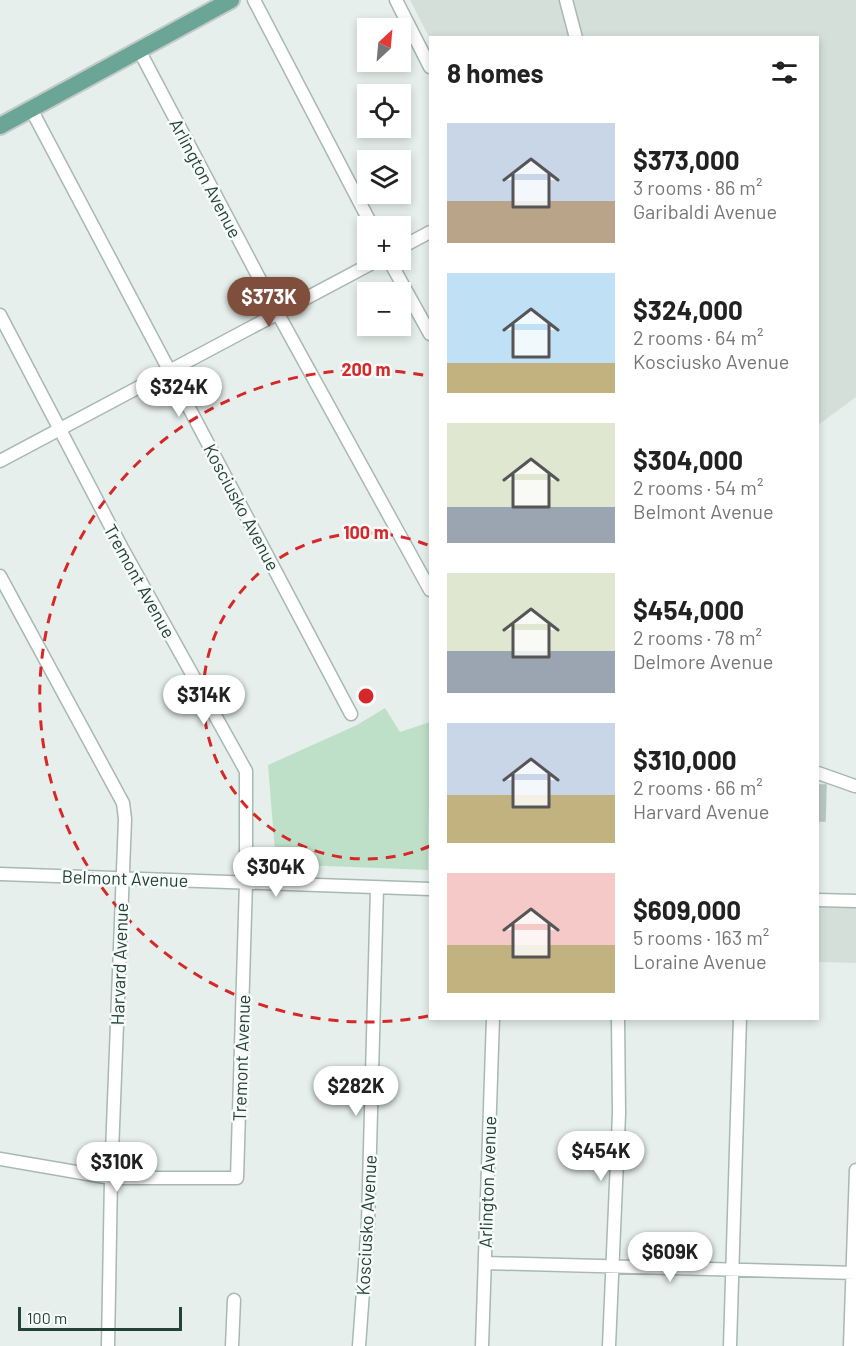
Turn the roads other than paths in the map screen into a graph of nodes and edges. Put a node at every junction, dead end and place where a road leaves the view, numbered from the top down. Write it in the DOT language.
graph roads {
  1 [pos="254,0"];
  2 [pos="396,0"];
  3 [pos="566,0"];
  4 [pos="222,2"];
  5 [pos="575,36"];
  6 [pos="139,50"];
  7 [pos="429,65"];
  8 [pos="31,109"];
  9 [pos="0,126"];
  10 [pos="367,216"];
  11 [pos="429,233"];
  12 [pos="411,242"];
  13 [pos="359,270"];
  14 [pos="395,270"];
  15 [pos="277,312"];
  16 [pos="0,315"];
  17 [pos="429,332"];
  18 [pos="171,371"];
  19 [pos="59,429"];
  20 [pos="0,461"];
  21 [pos="427,574"];
  22 [pos="0,576"];
  23 [pos="351,714"];
  24 [pos="819,773"];
  25 [pos="855,786"];
  26 [pos="0,874"];
  27 [pos="122,878"];
  28 [pos="246,882"];
  29 [pos="377,888"];
  30 [pos="429,890"];
  31 [pos="819,900"];
  32 [pos="856,901"];
  33 [pos="493,1020"];
  34 [pos="618,1020"];
  35 [pos="740,1020"];
  36 [pos="0,1159"];
  37 [pos="856,1170"];
  38 [pos="111,1178"];
  39 [pos="485,1263"];
  40 [pos="612,1266"];
  41 [pos="732,1270"];
  42 [pos="854,1272"];
  43 [pos="234,1300"];
  44 [pos="108,1346"];
  45 [pos="232,1346"];
  46 [pos="359,1346"];
  47 [pos="482,1346"];
  48 [pos="609,1346"];
  49 [pos="730,1346"];
  50 [pos="850,1346"];
  1 -- 10 [label="street"];
  2 -- 7 [label="street"];
  3 -- 5 [label="street"];
  4 -- 6 [label="main road"];
  6 -- 8 [label="main road"];
  6 -- 15 [label="street, Arlington Avenue"];
  8 -- 9 [label="main road"];
  8 -- 18 [label="street, Kosciusko Avenue"];
  11 -- 12 [label="street"];
  13 -- 15 [label="street"];
  14 -- 17 [label="street"];
  15 -- 18 [label="street"];
  15 -- 21 [label="street, Arlington Avenue"];
  16 -- 19 [label="street, Tremont Avenue"];
  18 -- 19 [label="street"];
  18 -- 23 [label="street, Kosciusko Avenue"];
  19 -- 20 [label="street"];
  19 -- 28 [label="street, Tremont Avenue"];
  22 -- 27 [label="street, Harvard Avenue"];
  24 -- 25 [label="street"];
  26 -- 27 [label="street, Belmont Avenue"];
  27 -- 28 [label="street, Belmont Avenue"];
  27 -- 38 [label="street, Harvard Avenue"];
  28 -- 29 [label="street, Belmont Avenue"];
  28 -- 38 [label="street, Tremont Avenue"];
  29 -- 30 [label="street, Belmont Avenue"];
  29 -- 46 [label="street, Kosciusko Avenue"];
  31 -- 32 [label="street"];
  33 -- 39 [label="street, Arlington Avenue"];
  34 -- 40 [label="street"];
  35 -- 41 [label="street"];
  36 -- 38 [label="street"];
  37 -- 42 [label="street"];
  38 -- 44 [label="street, Harvard Avenue"];
  39 -- 40 [label="street"];
  39 -- 47 [label="street, Arlington Avenue"];
  40 -- 41 [label="street"];
  40 -- 48 [label="street"];
  41 -- 42 [label="street"];
  41 -- 49 [label="street"];
  42 -- 50 [label="street"];
  43 -- 45 [label="street"];
}
